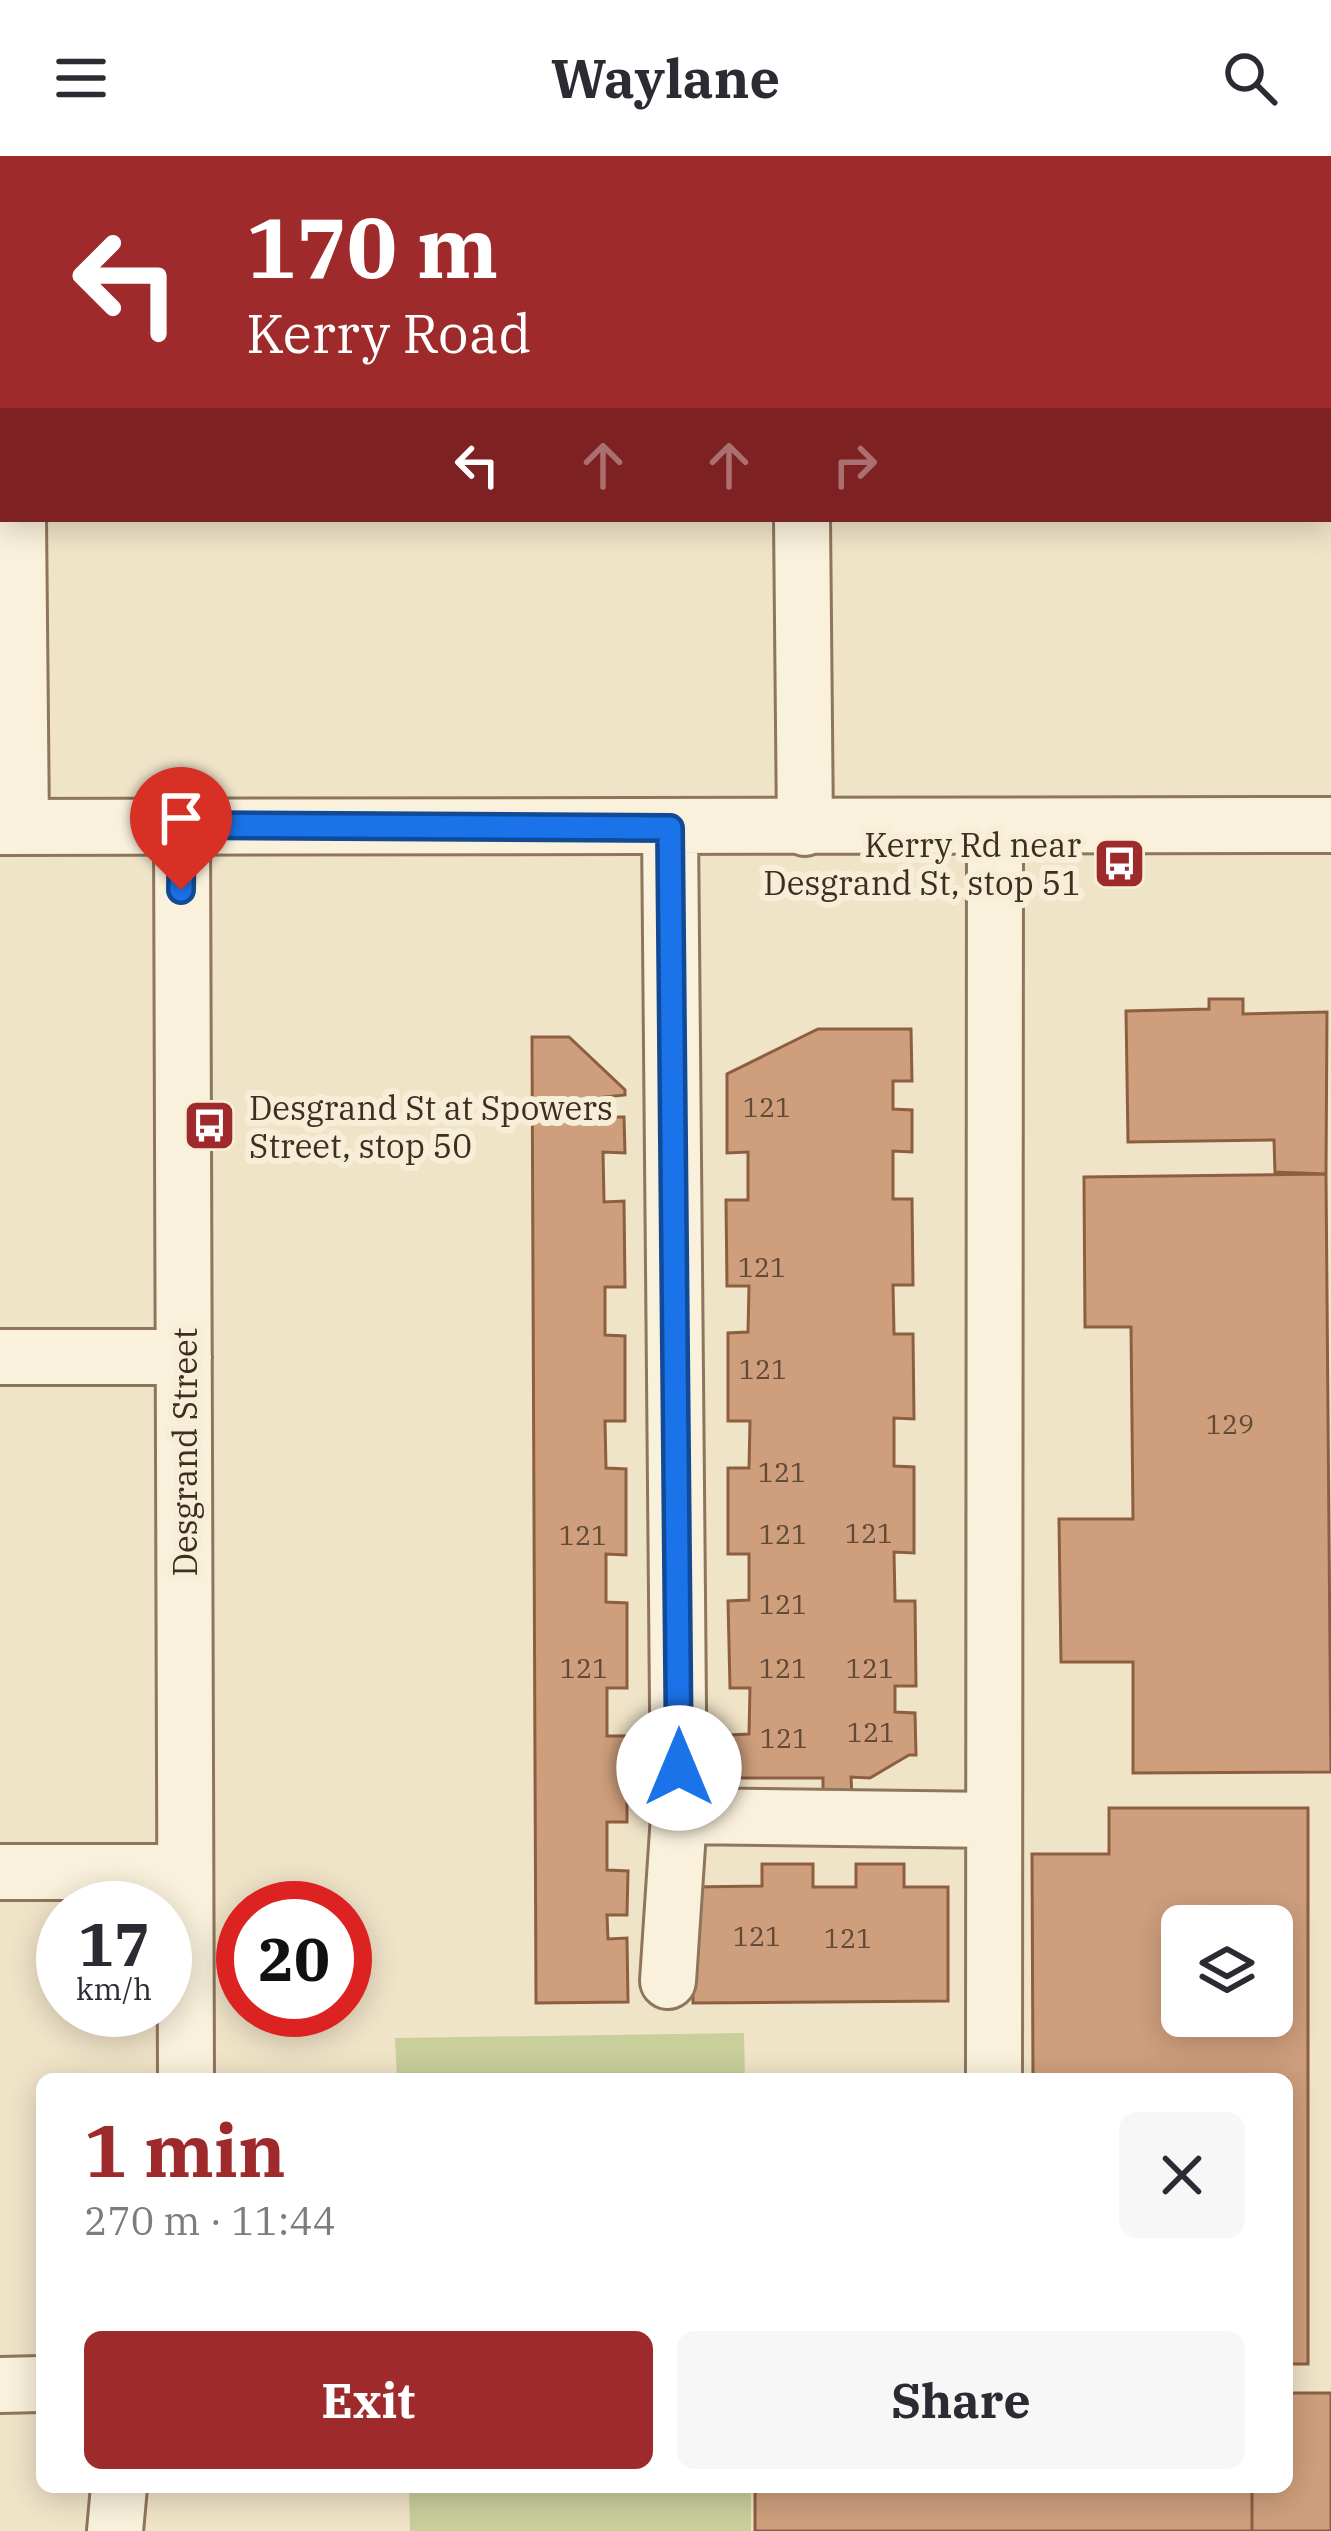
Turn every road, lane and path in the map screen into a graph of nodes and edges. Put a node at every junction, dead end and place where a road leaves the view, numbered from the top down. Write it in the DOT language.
graph roads {
  1 [pos="19,522"];
  2 [pos="802,522"];
  3 [pos="182,825"];
  4 [pos="1331,825"];
  5 [pos="10,827"];
  6 [pos="995,827"];
  7 [pos="670,828"];
  8 [pos="805,828"];
  9 [pos="184,1357"];
  10 [pos="0,1358"];
  11 [pos="680,1816"];
  12 [pos="994,1820"];
  13 [pos="0,1872"];
  14 [pos="185,1872"];
  15 [pos="668,1981"];
  16 [pos="186,2073"];
  17 [pos="994,2073"];
  18 [pos="36,2384"];
  19 [pos="0,2385"];
  20 [pos="118,2493"];
  21 [pos="115,2531"];
  1 -- 5 [label="street"];
  2 -- 8 [label="street"];
  3 -- 5 [label="street"];
  3 -- 7 [label="street"];
  3 -- 9 [label="street, Desgrand Street"];
  4 -- 6 [label="street"];
  6 -- 8 [label="street"];
  6 -- 12 [label="street"];
  7 -- 8 [label="street"];
  7 -- 11 [label="street"];
  9 -- 10 [label="street"];
  9 -- 14 [label="street, Desgrand Street"];
  11 -- 12 [label="street"];
  11 -- 15 [label="street"];
  12 -- 17 [label="street"];
  13 -- 14 [label="street"];
  14 -- 16 [label="street, Desgrand Street"];
  18 -- 19 [label="street"];
  20 -- 21 [label="street"];
}
